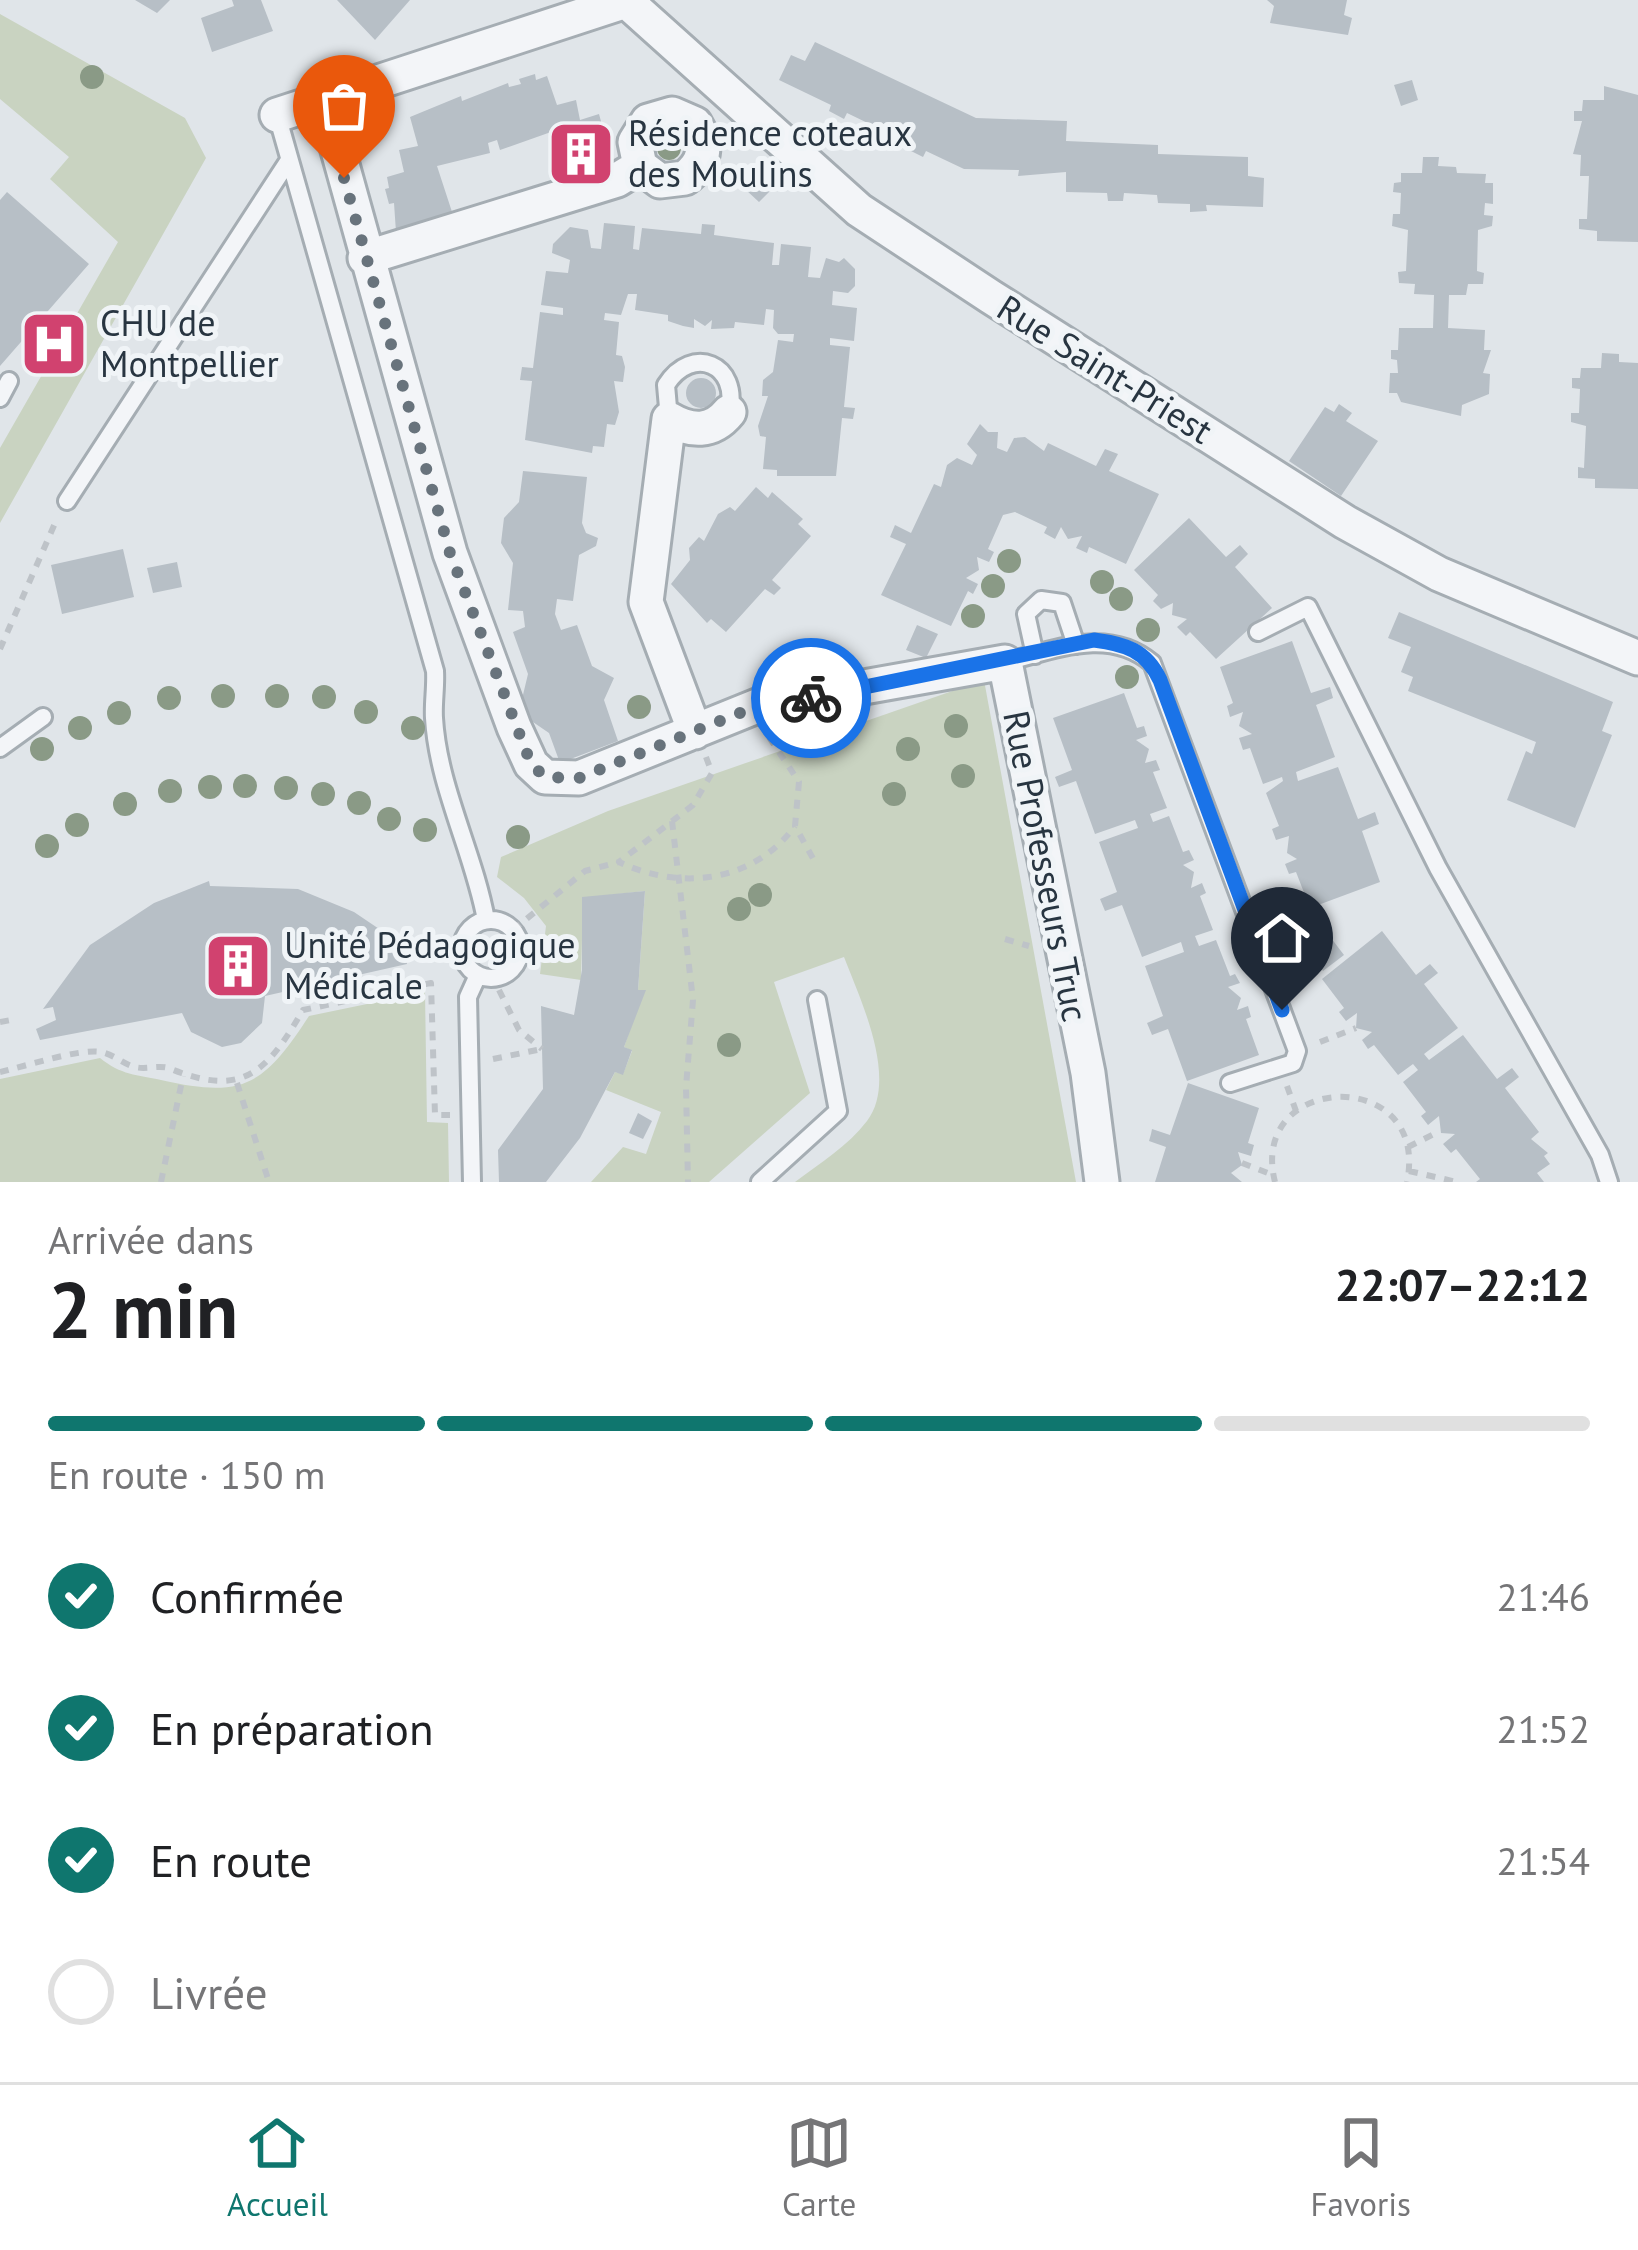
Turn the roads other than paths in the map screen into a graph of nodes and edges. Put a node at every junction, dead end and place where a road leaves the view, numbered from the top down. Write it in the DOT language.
graph roads {
  1 [pos="626,1"];
  2 [pos="324,100"];
  3 [pos="278,116"];
  4 [pos="289,160"];
  5 [pos="640,166"];
  6 [pos="365,258"];
  7 [pos="729,412"];
  8 [pos="669,419"];
  9 [pos="67,501"];
  10 [pos="1258,632"];
  11 [pos="1076,645"];
  12 [pos="1020,658"];
  13 [pos="1638,658"];
  14 [pos="43,717"];
  15 [pos="695,732"];
  16 [pos="0,748"];
  17 [pos="486,920"];
  18 [pos="487,976"];
  19 [pos="817,1000"];
  20 [pos="1230,1083"];
  21 [pos="472,1182"];
  22 [pos="760,1182"];
  23 [pos="1102,1182"];
  24 [pos="1609,1182"];
  1 -- 2 [label="street"];
  1 -- 13 [label="street, Rue Saint-Priest"];
  2 -- 3 [label="street"];
  2 -- 6 [label="street, Rue Professeurs Truc"];
  3 -- 4 [label="lane"];
  4 -- 9 [label="lane"];
  4 -- 17 [label="lane"];
  5 -- 6 [label="street"];
  6 -- 15 [label="street, Rue Professeurs Truc"];
  7 -- 8 [label="street"];
  7 -- 8 [label="lane"];
  8 -- 15 [label="street"];
  10 -- 24 [label="lane"];
  11 -- 12 [label="lane"];
  11 -- 12 [label="lane"];
  11 -- 20 [label="lane"];
  12 -- 15 [label="street, Rue Professeurs Truc"];
  12 -- 23 [label="street, Rue Professeurs Truc"];
  14 -- 16 [label="lane"];
  17 -- 18 [label="lane"];
  17 -- 18 [label="lane"];
  18 -- 21 [label="lane"];
  19 -- 22 [label="lane"];
}
